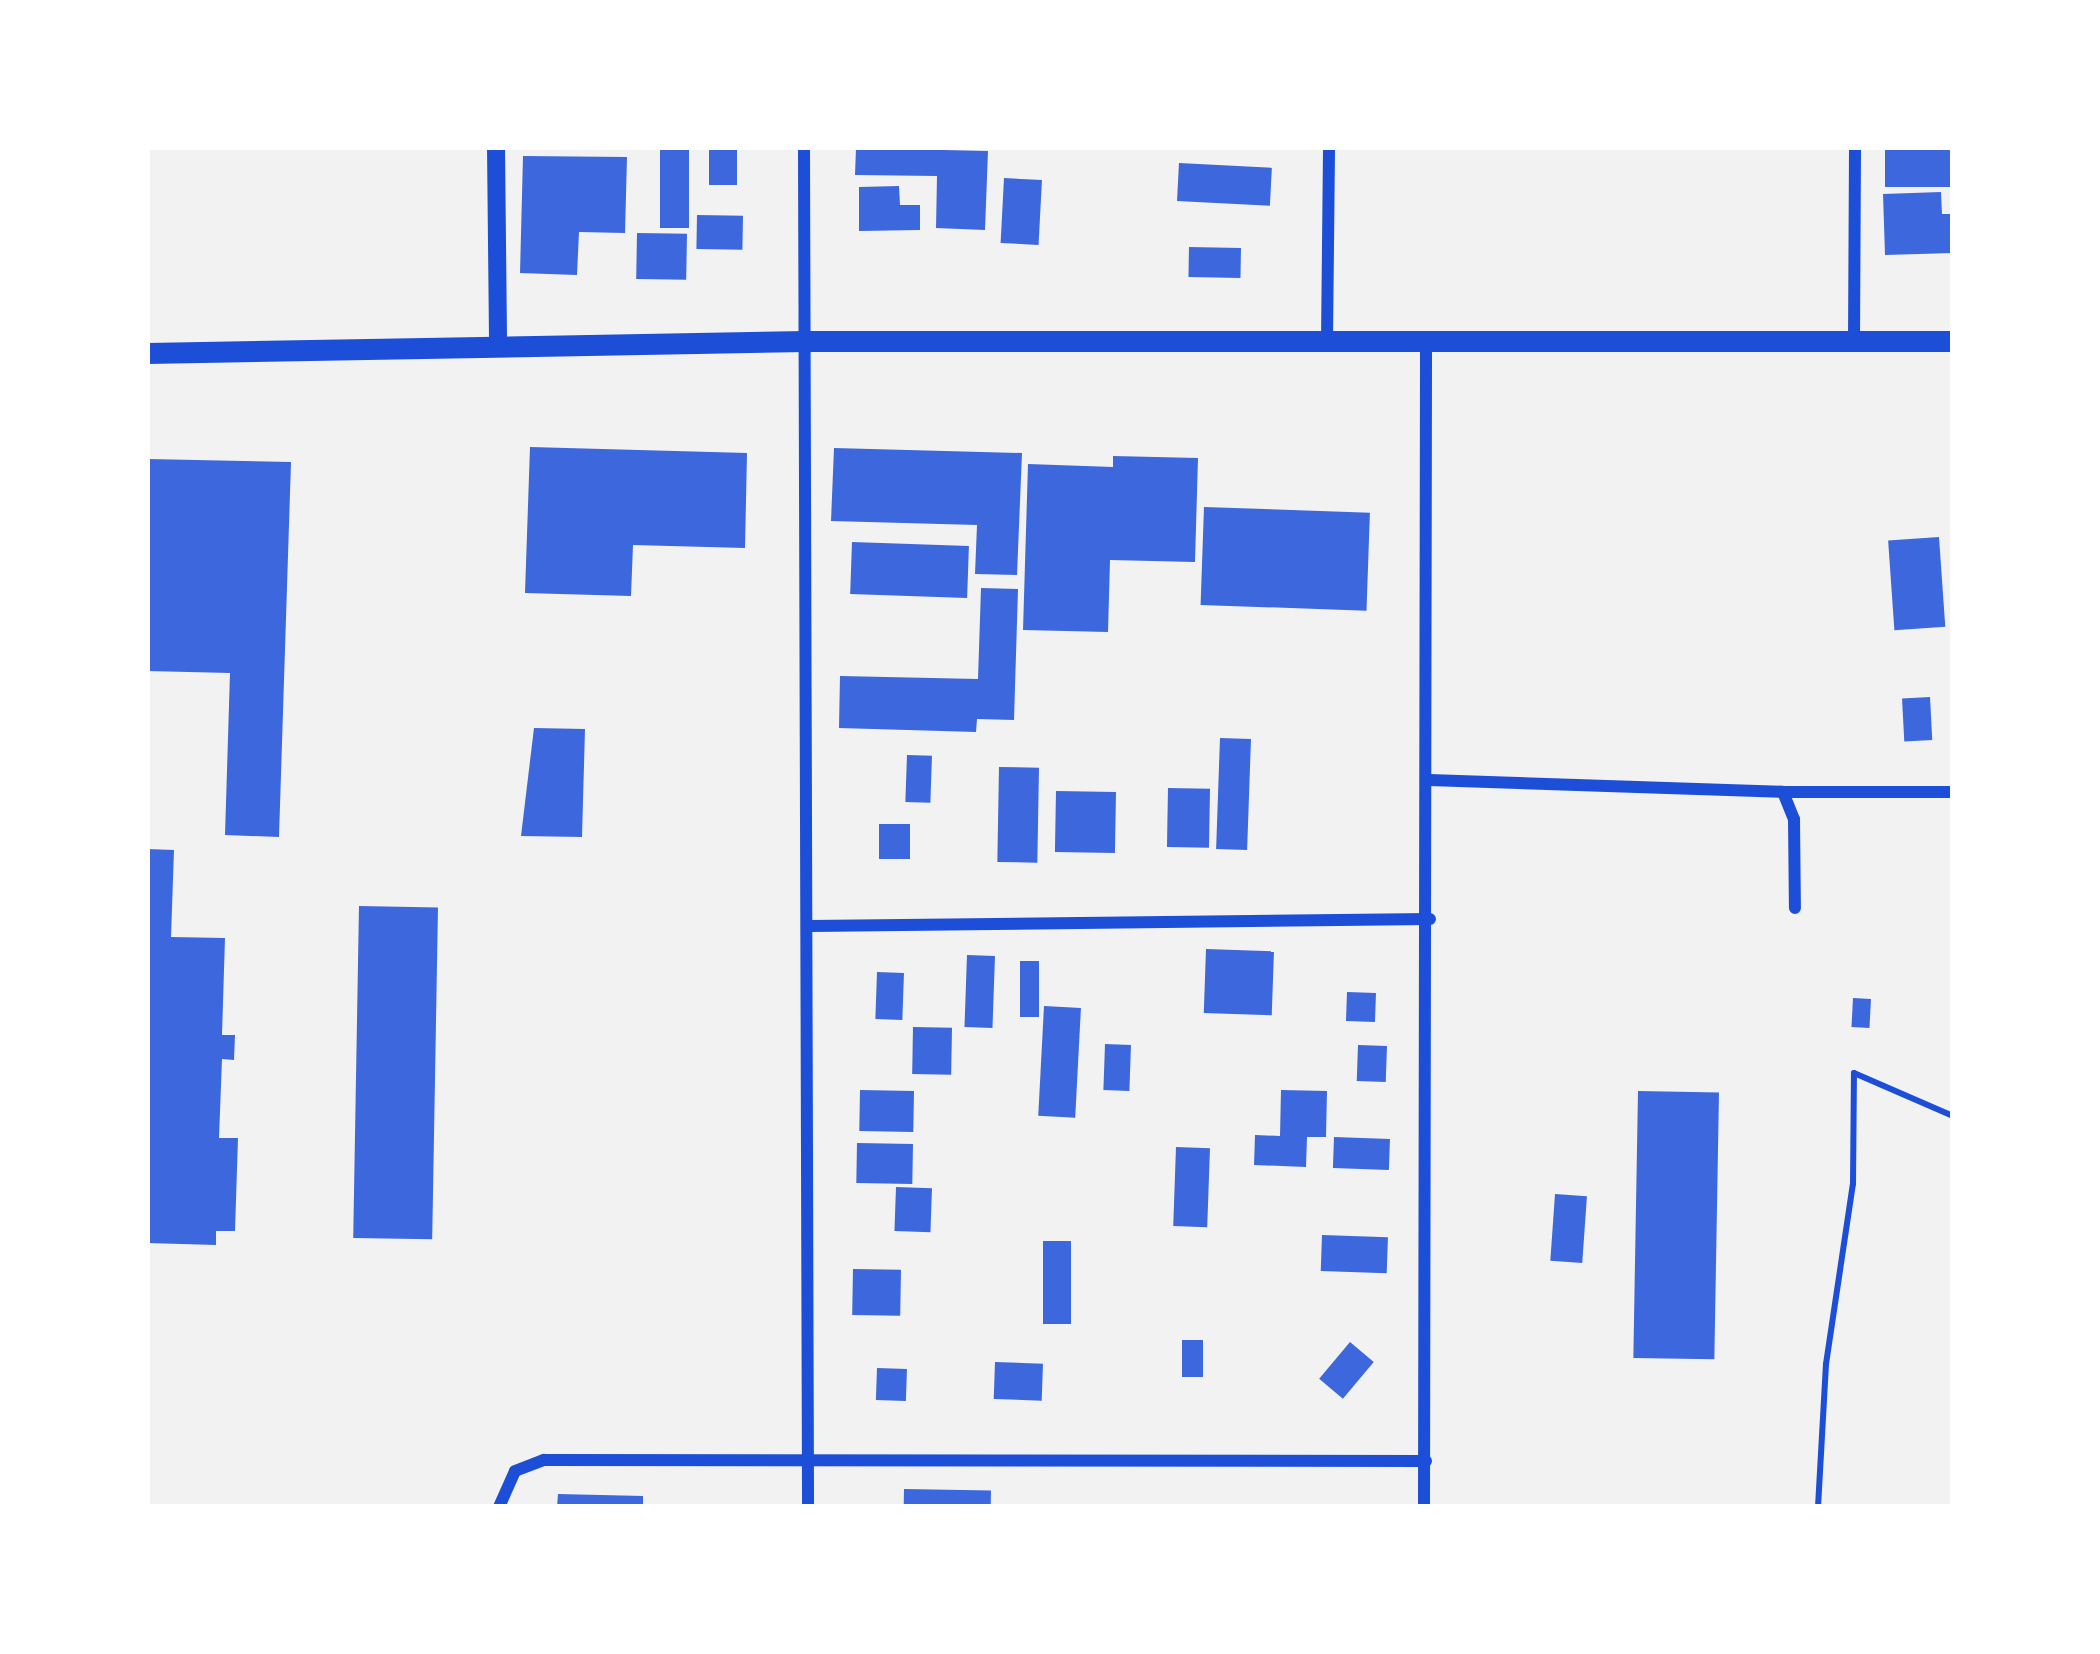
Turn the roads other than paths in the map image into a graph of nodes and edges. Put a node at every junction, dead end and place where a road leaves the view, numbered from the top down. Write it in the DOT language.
graph roads {
  1 [pos="496,147"];
  2 [pos="804,147"];
  3 [pos="1329,147"];
  4 [pos="1855,147"];
  5 [pos="805,341"];
  6 [pos="1327,341"];
  7 [pos="1854,341"];
  8 [pos="1953,341"];
  9 [pos="1426,343"];
  10 [pos="498,345"];
  11 [pos="147,353"];
  12 [pos="1429,780"];
  13 [pos="1783,792"];
  14 [pos="1953,793"];
  15 [pos="1795,908"];
  16 [pos="1430,919"];
  17 [pos="811,926"];
  18 [pos="809,1461"];
  19 [pos="1426,1461"];
  20 [pos="500,1507"];
  21 [pos="808,1507"];
  22 [pos="1424,1507"];
  1 -- 10 [label="main road"];
  2 -- 5 [label="street"];
  3 -- 6 [label="street"];
  4 -- 7 [label="street"];
  5 -- 6 [label="highway"];
  5 -- 10 [label="highway"];
  5 -- 17 [label="street"];
  6 -- 9 [label="highway"];
  7 -- 8 [label="highway"];
  7 -- 9 [label="highway"];
  9 -- 12 [label="street"];
  10 -- 11 [label="highway"];
  12 -- 13 [label="street"];
  12 -- 16 [label="street"];
  13 -- 14 [label="street"];
  13 -- 15 [label="street"];
  16 -- 17 [label="street"];
  16 -- 19 [label="street"];
  17 -- 18 [label="street"];
  18 -- 19 [label="street"];
  18 -- 20 [label="street"];
  18 -- 21 [label="street"];
  19 -- 22 [label="street"];
}
